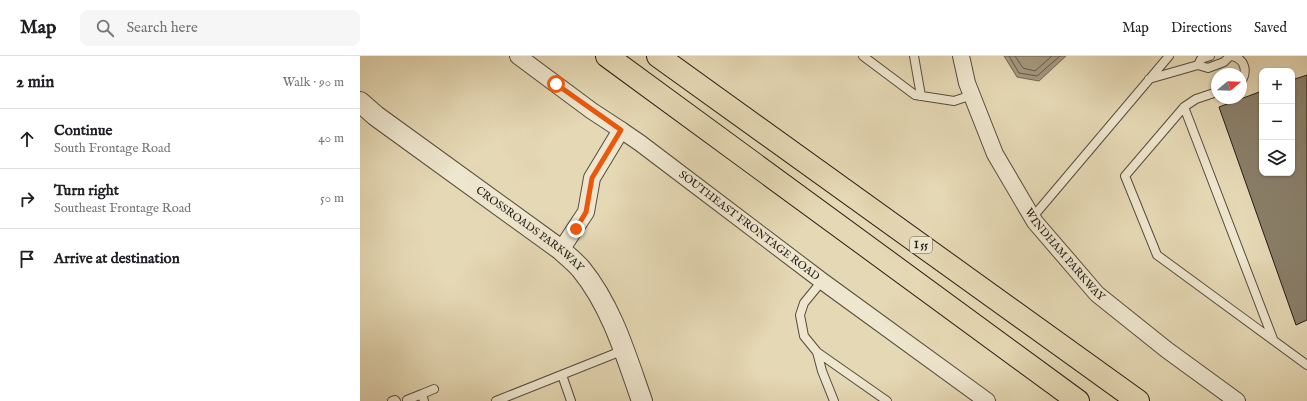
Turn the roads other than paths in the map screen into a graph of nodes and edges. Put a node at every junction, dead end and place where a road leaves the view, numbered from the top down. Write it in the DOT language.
graph roads {
  1 [pos="518,56"];
  2 [pos="607,56"];
  3 [pos="658,56"];
  4 [pos="863,56"];
  5 [pos="914,56"];
  6 [pos="961,56"];
  7 [pos="1169,56"];
  8 [pos="1210,56"];
  9 [pos="1231,56"];
  10 [pos="1198,65"];
  11 [pos="1245,68"];
  12 [pos="1149,79"];
  13 [pos="1211,94"];
  14 [pos="972,95"];
  15 [pos="921,96"];
  16 [pos="360,102"];
  17 [pos="1184,107"];
  18 [pos="621,130"];
  19 [pos="1032,218"];
  20 [pos="561,250"];
  21 [pos="822,281"];
  22 [pos="1273,340"];
  23 [pos="624,350"];
  24 [pos="817,352"];
  25 [pos="1307,365"];
  26 [pos="562,374"];
  27 [pos="434,389"];
  28 [pos="423,397"];
  29 [pos="407,400"];
  30 [pos="392,401"];
  31 [pos="396,401"];
  32 [pos="496,401"];
  33 [pos="571,401"];
  34 [pos="642,401"];
  35 [pos="834,401"];
  36 [pos="887,401"];
  37 [pos="986,401"];
  38 [pos="1078,401"];
  39 [pos="1138,401"];
  40 [pos="1237,401"];
  1 -- 18 [label="street, SOUTHEAST FRONTAGE ROAD"];
  2 -- 38 [label="highway"];
  3 -- 39 [label="highway, I 55"];
  4 -- 15 [label="lane"];
  5 -- 15 [label="lane"];
  6 -- 14 [label="street, WINDHAM PARKWAY"];
  7 -- 12 [label="lane"];
  8 -- 10 [label="lane"];
  9 -- 10 [label="lane"];
  9 -- 11 [label="lane"];
  10 -- 12 [label="lane"];
  12 -- 19 [label="lane"];
  13 -- 17 [label="lane"];
  14 -- 15 [label="lane"];
  14 -- 19 [label="street, WINDHAM PARKWAY"];
  16 -- 20 [label="street, CROSSROADS PARKWAY"];
  17 -- 22 [label="lane"];
  17 -- 22 [label="lane"];
  18 -- 20 [label="street"];
  18 -- 21 [label="street, SOUTHEAST FRONTAGE ROAD"];
  19 -- 40 [label="street, WINDHAM PARKWAY"];
  20 -- 23 [label="street, CROSSROADS PARKWAY"];
  21 -- 24 [label="lane"];
  21 -- 37 [label="street, SOUTHEAST FRONTAGE ROAD"];
  22 -- 25 [label="lane"];
  23 -- 26 [label="lane"];
  23 -- 34 [label="street, CROSSROADS PARKWAY"];
  24 -- 35 [label="lane"];
  24 -- 36 [label="lane"];
  26 -- 32 [label="lane"];
  26 -- 33 [label="lane"];
  27 -- 28 [label="lane"];
  28 -- 29 [label="lane"];
  30 -- 31 [label="lane"];
}
